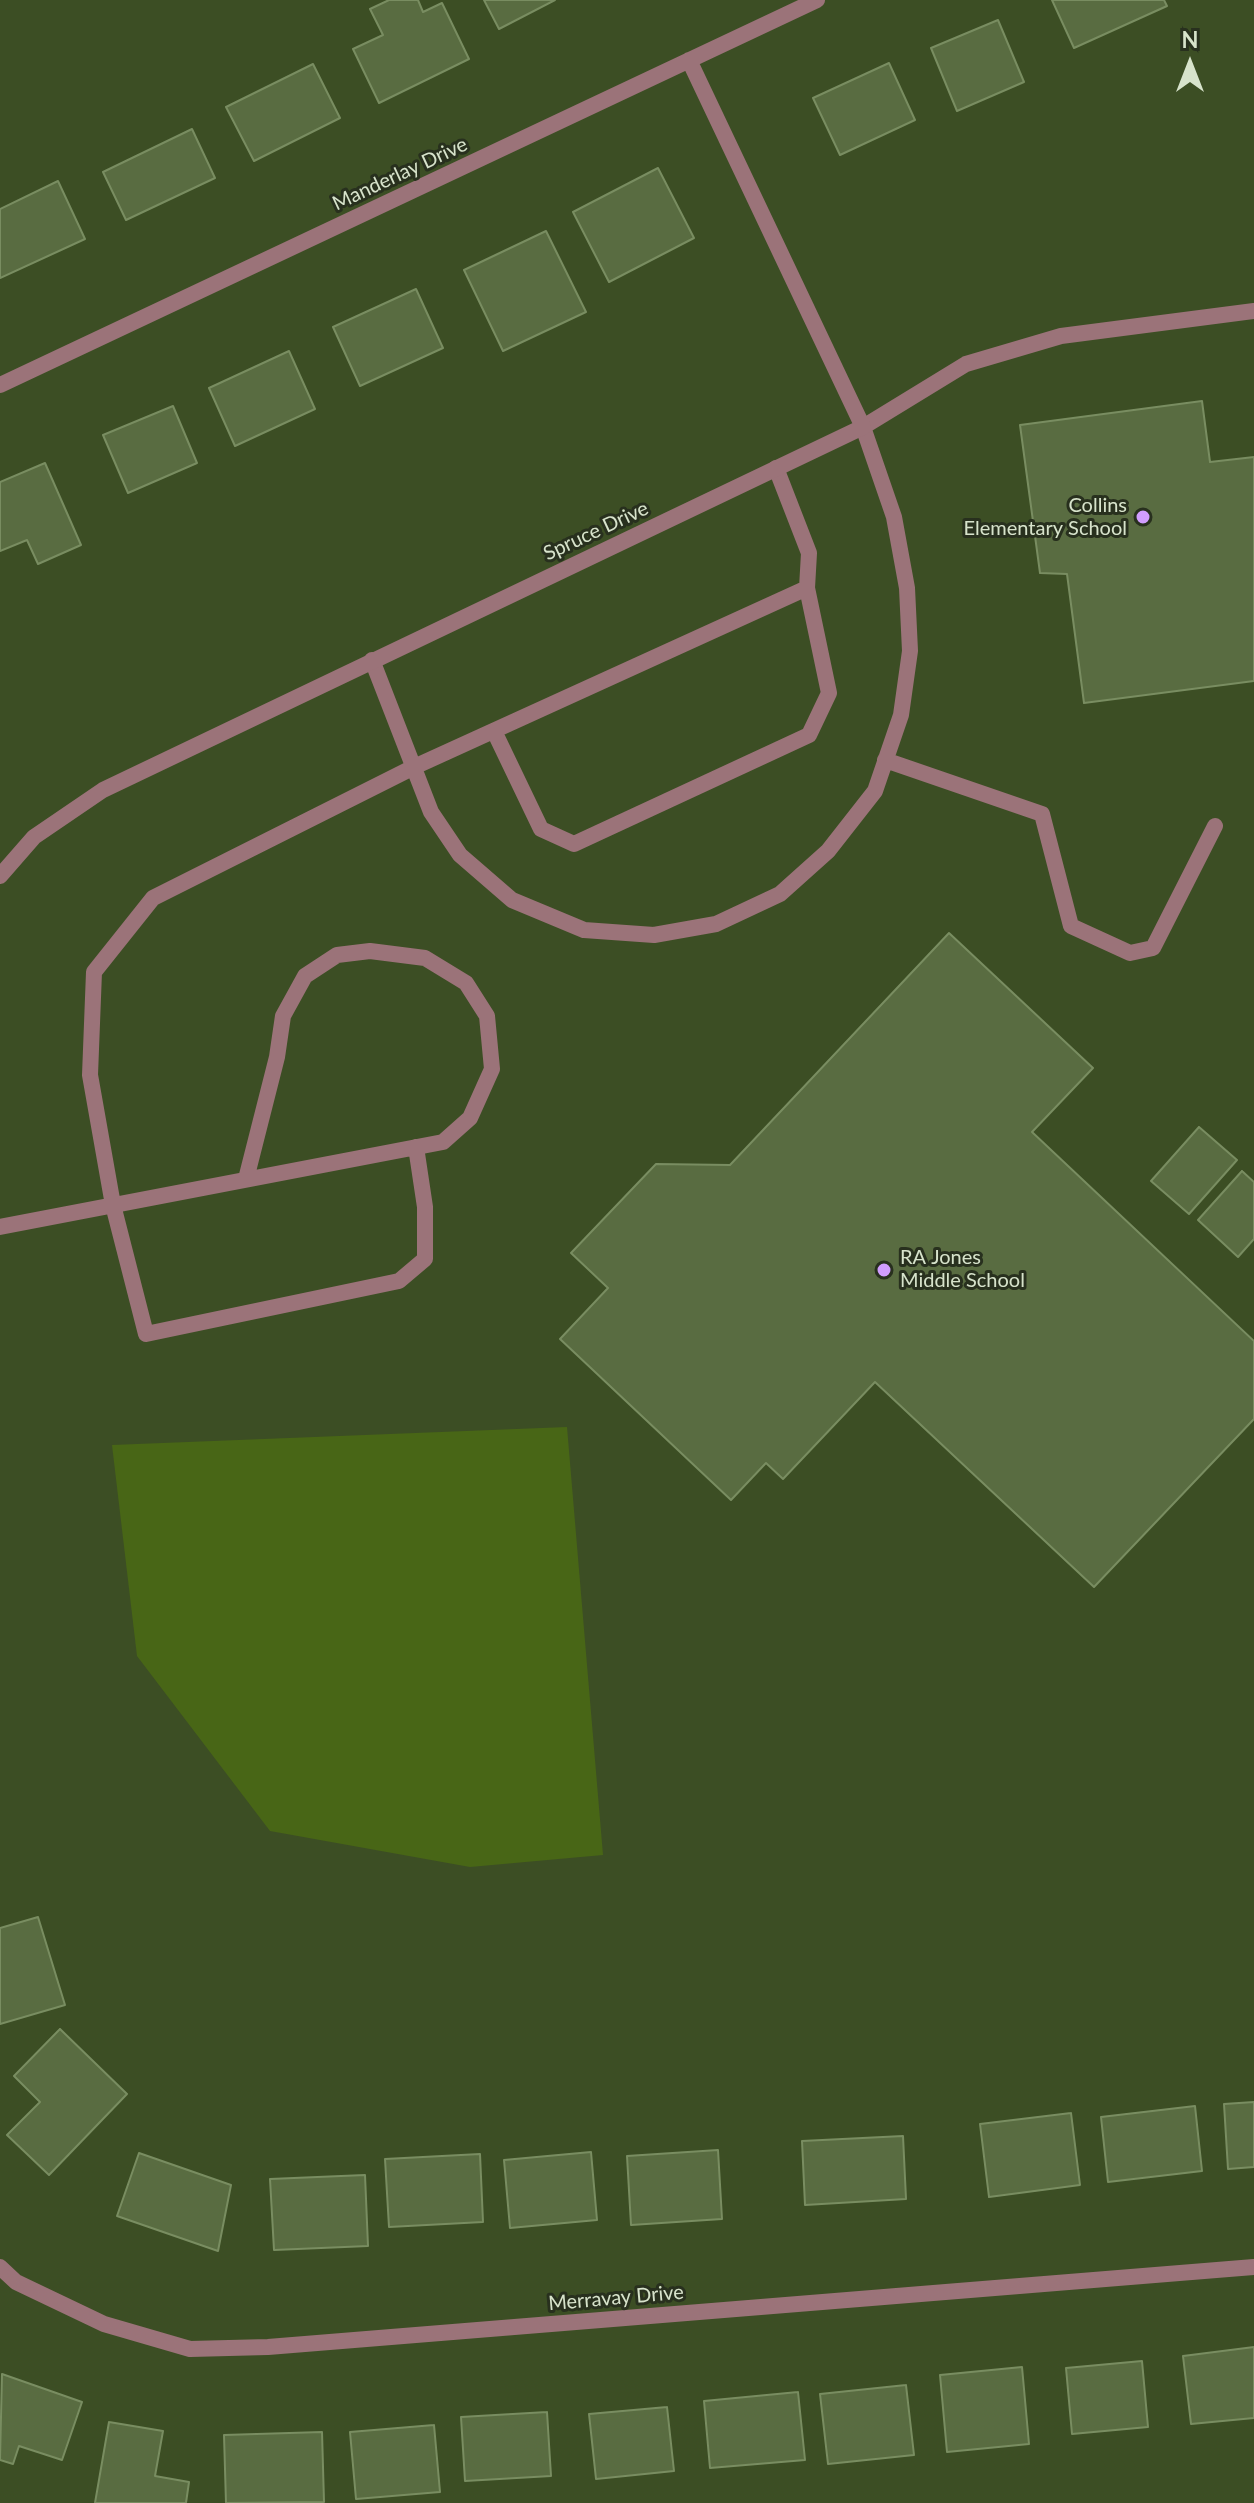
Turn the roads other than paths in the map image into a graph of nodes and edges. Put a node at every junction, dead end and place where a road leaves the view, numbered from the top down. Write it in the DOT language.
graph roads {
  1 [pos="817,0"];
  2 [pos="689,60"];
  3 [pos="1254,311"];
  4 [pos="0,385"];
  5 [pos="863,427"];
  6 [pos="776,468"];
  7 [pos="807,588"];
  8 [pos="372,660"];
  9 [pos="494,731"];
  10 [pos="885,760"];
  11 [pos="414,767"];
  12 [pos="1215,826"];
  13 [pos="0,876"];
  14 [pos="416,1147"];
  15 [pos="246,1179"];
  16 [pos="113,1205"];
  17 [pos="0,1227"];
  18 [pos="0,2267"];
  19 [pos="1254,2267"];
  1 -- 2 [label="street, Manderlay Drive"];
  2 -- 4 [label="street, Manderlay Drive"];
  2 -- 5 [label="street"];
  3 -- 5 [label="street, Spruce Drive"];
  5 -- 6 [label="street, Spruce Drive"];
  5 -- 10 [label="street"];
  6 -- 7 [label="street"];
  6 -- 8 [label="street, Spruce Drive"];
  7 -- 9 [label="street"];
  7 -- 9 [label="street"];
  8 -- 11 [label="street"];
  8 -- 13 [label="street, Spruce Drive"];
  9 -- 11 [label="street"];
  10 -- 11 [label="street"];
  10 -- 12 [label="street"];
  11 -- 16 [label="street"];
  14 -- 15 [label="street"];
  14 -- 15 [label="street"];
  14 -- 16 [label="street"];
  15 -- 16 [label="street"];
  16 -- 17 [label="street"];
  18 -- 19 [label="street, Merravay Drive"];
}
